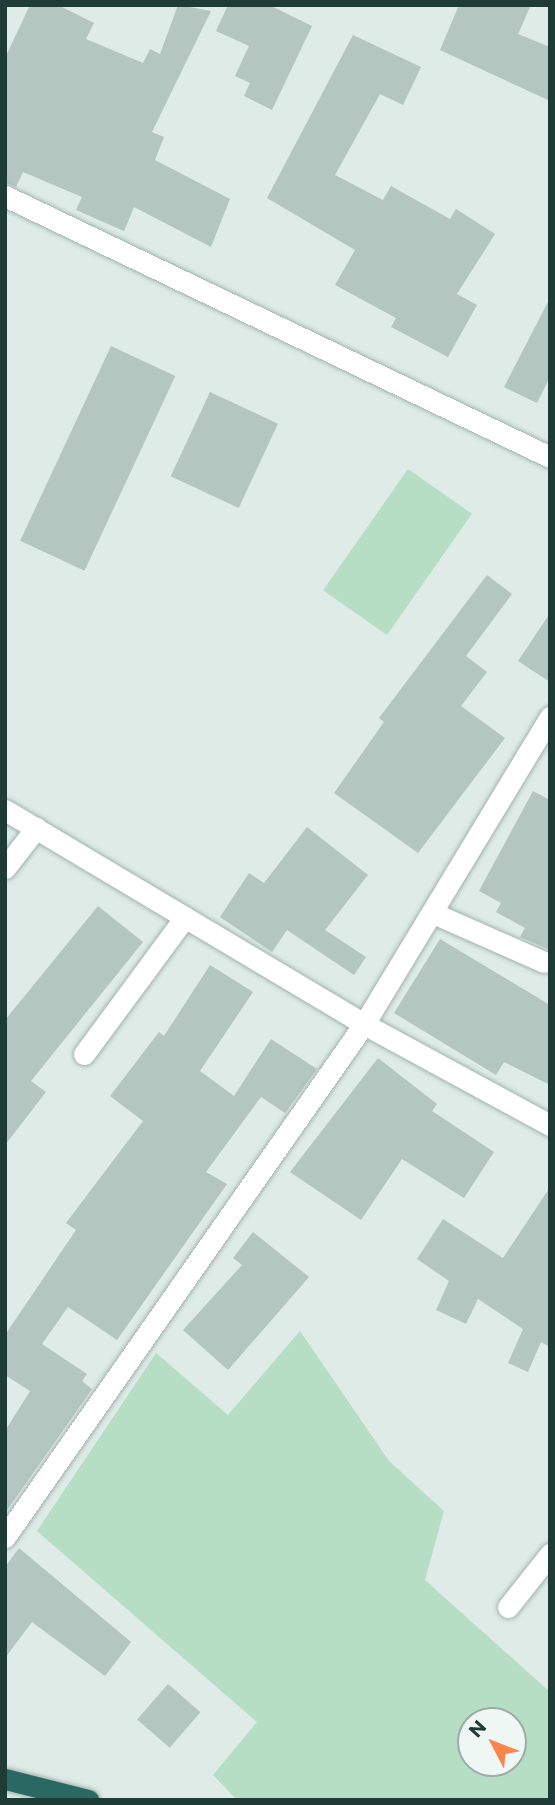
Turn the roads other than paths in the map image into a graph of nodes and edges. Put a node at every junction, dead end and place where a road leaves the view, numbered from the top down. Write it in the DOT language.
graph roads {
  1 [pos="5,196"];
  2 [pos="550,457"];
  3 [pos="550,717"];
  4 [pos="5,810"];
  5 [pos="36,828"];
  6 [pos="5,867"];
  7 [pos="433,913"];
  8 [pos="185,917"];
  9 [pos="544,962"];
  10 [pos="365,1024"];
  11 [pos="84,1054"];
  12 [pos="550,1125"];
  13 [pos="5,1537"];
  14 [pos="550,1554"];
  15 [pos="508,1607"];
  16 [pos="5,1779"];
  17 [pos="88,1800"];
  1 -- 2 [label="street"];
  3 -- 7 [label="street"];
  4 -- 5 [label="street"];
  5 -- 6 [label="street"];
  5 -- 8 [label="street"];
  7 -- 9 [label="street"];
  7 -- 10 [label="street"];
  8 -- 10 [label="street"];
  8 -- 11 [label="street"];
  10 -- 12 [label="street"];
  10 -- 13 [label="street"];
  14 -- 15 [label="street"];
  16 -- 17 [label="highway"];
}
